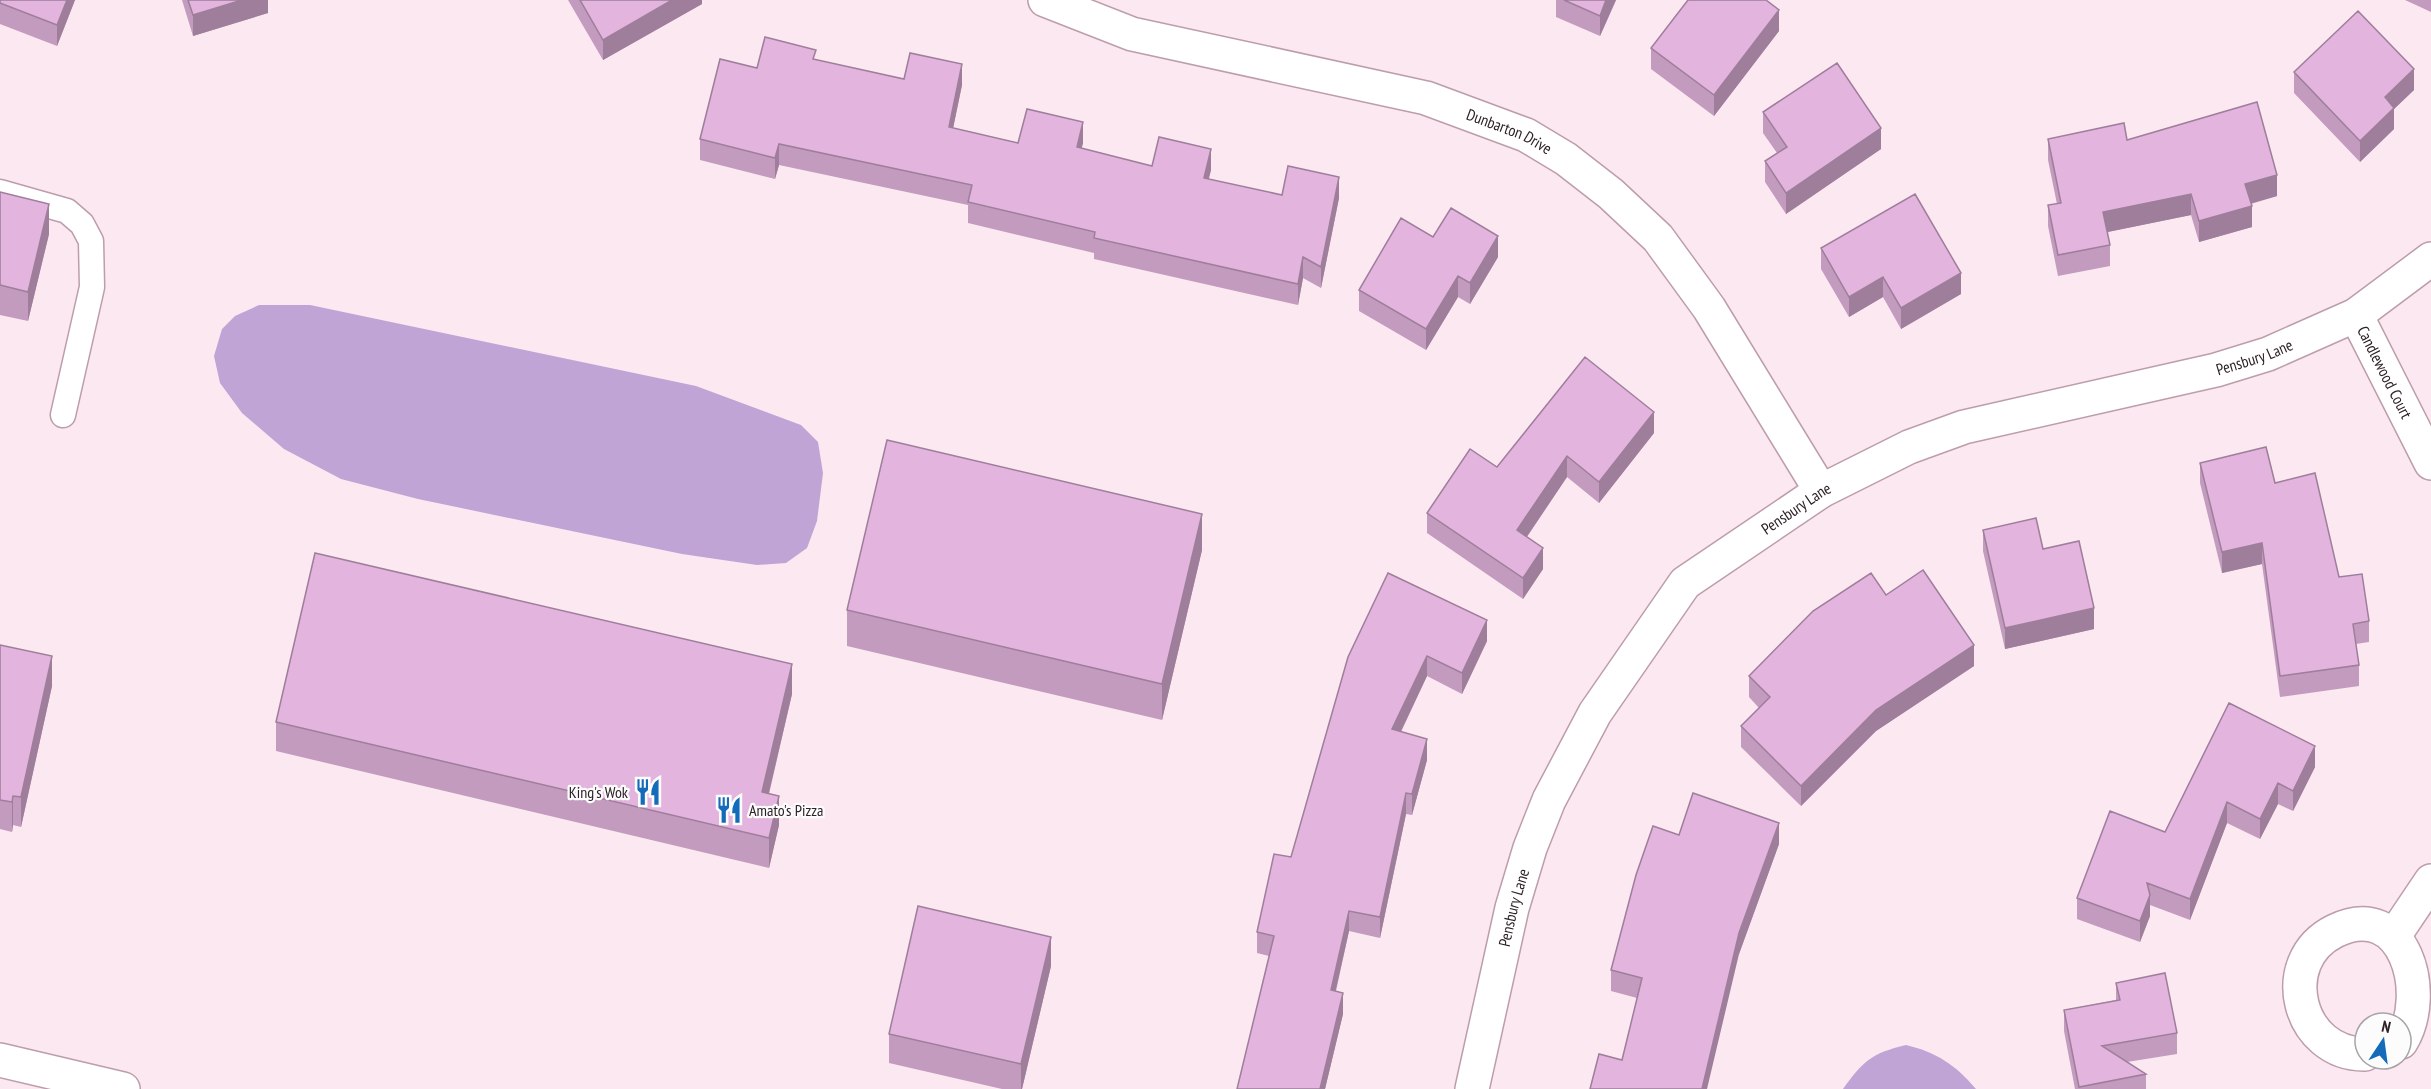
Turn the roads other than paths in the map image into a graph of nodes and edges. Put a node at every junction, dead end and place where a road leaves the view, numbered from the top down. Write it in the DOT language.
graph roads {
  1 [pos="1045,0"];
  2 [pos="0,192"];
  3 [pos="2431,259"];
  4 [pos="2356,315"];
  5 [pos="63,415"];
  6 [pos="2431,463"];
  7 [pos="1821,491"];
  8 [pos="2431,881"];
  9 [pos="2396,933"];
  10 [pos="2413,1031"];
  11 [pos="2353,1052"];
  12 [pos="0,1060"];
  13 [pos="123,1089"];
  14 [pos="1472,1089"];
  1 -- 7 [label="street, Dunbarton Drive"];
  2 -- 5 [label="lane"];
  3 -- 4 [label="street, Pensbury Lane"];
  4 -- 6 [label="street, Candlewood Court"];
  4 -- 7 [label="street, Pensbury Lane"];
  7 -- 14 [label="street, Pensbury Lane"];
  8 -- 9 [label="street"];
  9 -- 10 [label="street"];
  9 -- 11 [label="street"];
  12 -- 13 [label="street"];
}
